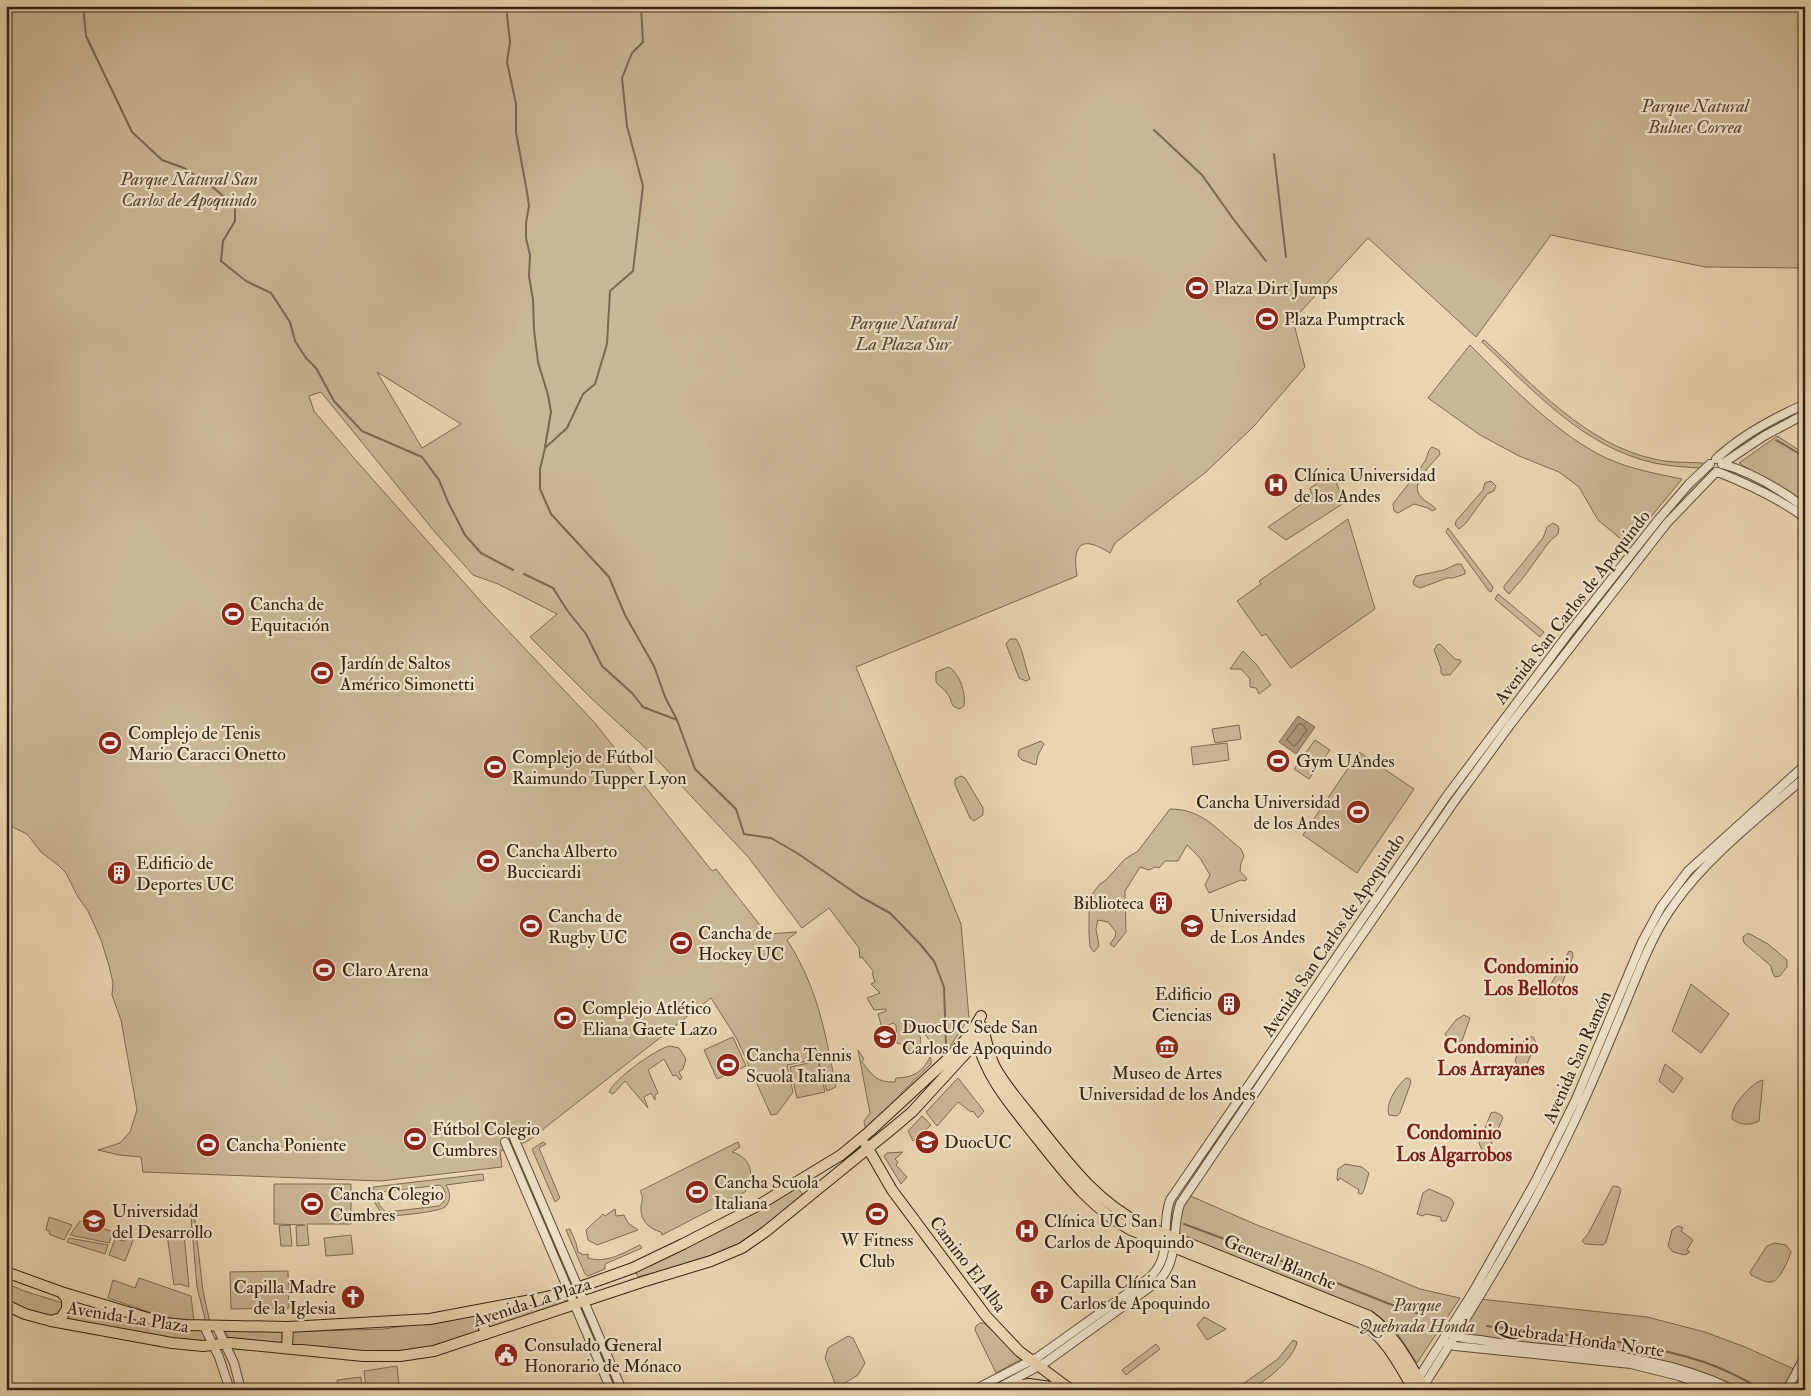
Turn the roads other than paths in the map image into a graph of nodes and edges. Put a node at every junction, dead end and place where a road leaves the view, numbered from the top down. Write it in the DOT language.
graph roads {
  1 [pos="1805,404"];
  2 [pos="1805,414"];
  3 [pos="1717,466"];
  4 [pos="1758,479"];
  5 [pos="1754,488"];
  6 [pos="1805,508"];
  7 [pos="1805,518"];
  8 [pos="1805,765"];
  9 [pos="1805,777"];
  10 [pos="1419,836"];
  11 [pos="1427,841"];
  12 [pos="981,1016"];
  13 [pos="979,1030"];
  14 [pos="977,1041"];
  15 [pos="863,1137"];
  16 [pos="514,1138"];
  17 [pos="505,1142"];
  18 [pos="868,1149"];
  19 [pos="526,1167"];
  20 [pos="517,1171"];
  21 [pos="800,1181"];
  22 [pos="810,1195"];
  23 [pos="1170,1241"];
  24 [pos="633,1268"];
  25 [pos="6,1272"];
  26 [pos="639,1283"];
  27 [pos="572,1290"];
  28 [pos="61,1292"];
  29 [pos="579,1304"];
  30 [pos="6,1305"];
  31 [pos="479,1311"];
  32 [pos="51,1321"];
  33 [pos="216,1325"];
  34 [pos="204,1326"];
  35 [pos="288,1327"];
  36 [pos="486,1334"];
  37 [pos="1451,1334"];
  38 [pos="1442,1340"];
  39 [pos="224,1343"];
  40 [pos="1450,1344"];
  41 [pos="213,1345"];
  42 [pos="287,1348"];
  43 [pos="1805,1356"];
  44 [pos="1036,1364"];
  45 [pos="1418,1387"];
  46 [pos="996,1389"];
  47 [pos="230,1390"];
  48 [pos="241,1390"];
  49 [pos="611,1390"];
  50 [pos="622,1390"];
  51 [pos="974,1390"];
  52 [pos="1070,1390"];
  53 [pos="1717,1390"];
  54 [pos="1734,1390"];
  55 [pos="1787,1390"];
  1 -- 3 [label="street, Avenida San Carlos de Apoquindo"];
  2 -- 3 [label="street, Avenida San Carlos de Apoquindo"];
  3 -- 4 [label="street"];
  3 -- 5 [label="street"];
  3 -- 10 [label="street, Avenida San Carlos de Apoquindo"];
  3 -- 11 [label="street, Avenida San Carlos de Apoquindo"];
  4 -- 5 [label="street"];
  4 -- 6 [label="street"];
  5 -- 7 [label="street"];
  8 -- 37 [label="street, Avenida San Ramón"];
  9 -- 37 [label="street, Avenida San Ramón"];
  10 -- 11 [label="street"];
  10 -- 23 [label="street, Avenida San Carlos de Apoquindo"];
  11 -- 23 [label="street, Avenida San Carlos de Apoquindo"];
  12 -- 13 [label="main road, Avenida La Plaza"];
  13 -- 14 [label="main road"];
  13 -- 15 [label="main road, Avenida La Plaza"];
  13 -- 23 [label="main road"];
  14 -- 18 [label="main road, Avenida La Plaza"];
  14 -- 23 [label="main road"];
  15 -- 18 [label="main road, Camino El Alba"];
  15 -- 21 [label="main road, Avenida La Plaza"];
  16 -- 19 [label="street"];
  17 -- 20 [label="street"];
  18 -- 22 [label="main road, Avenida La Plaza"];
  18 -- 44 [label="main road, Camino El Alba"];
  19 -- 20 [label="street"];
  19 -- 27 [label="street"];
  20 -- 27 [label="street"];
  21 -- 22 [label="main road"];
  21 -- 24 [label="main road, Avenida La Plaza"];
  22 -- 26 [label="main road, Avenida La Plaza"];
  23 -- 44 [label="street, Avenida San Carlos de Apoquindo"];
  23 -- 45 [label="main road, General Blanche"];
  24 -- 26 [label="main road"];
  24 -- 27 [label="main road, Avenida La Plaza"];
  25 -- 28 [label="main road, Avenida La Plaza"];
  26 -- 29 [label="main road, Avenida La Plaza"];
  27 -- 29 [label="street"];
  27 -- 31 [label="main road, Avenida La Plaza"];
  28 -- 32 [label="main road"];
  28 -- 34 [label="main road, Avenida La Plaza"];
  29 -- 36 [label="main road, Avenida La Plaza"];
  29 -- 49 [label="street"];
  29 -- 50 [label="street"];
  30 -- 32 [label="main road, Avenida La Plaza"];
  31 -- 35 [label="main road, Avenida La Plaza"];
  31 -- 36 [label="main road"];
  32 -- 41 [label="main road, Avenida La Plaza"];
  33 -- 34 [label="main road, Avenida La Plaza"];
  33 -- 35 [label="main road, Avenida La Plaza"];
  33 -- 39 [label="street"];
  34 -- 41 [label="street"];
  35 -- 42 [label="main road"];
  36 -- 42 [label="main road, Avenida La Plaza"];
  37 -- 38 [label="street, Avenida San Ramón"];
  37 -- 40 [label="street, Avenida San Ramón"];
  37 -- 54 [label="street, Quebrada Honda Norte"];
  38 -- 40 [label="street, Quebrada Honda Norte"];
  38 -- 45 [label="street, Avenida San Ramón"];
  39 -- 41 [label="main road, Avenida La Plaza"];
  39 -- 42 [label="main road, Avenida La Plaza"];
  39 -- 48 [label="street"];
  40 -- 45 [label="street, Avenida San Ramón"];
  40 -- 53 [label="street, Quebrada Honda Norte"];
  41 -- 47 [label="street"];
  43 -- 55 [label="street"];
  44 -- 46 [label="street, Avenida San Carlos de Apoquindo"];
  44 -- 51 [label="street, Avenida San Carlos de Apoquindo"];
  44 -- 52 [label="main road, Camino El Alba"];
  46 -- 52 [label="main road"];
}
